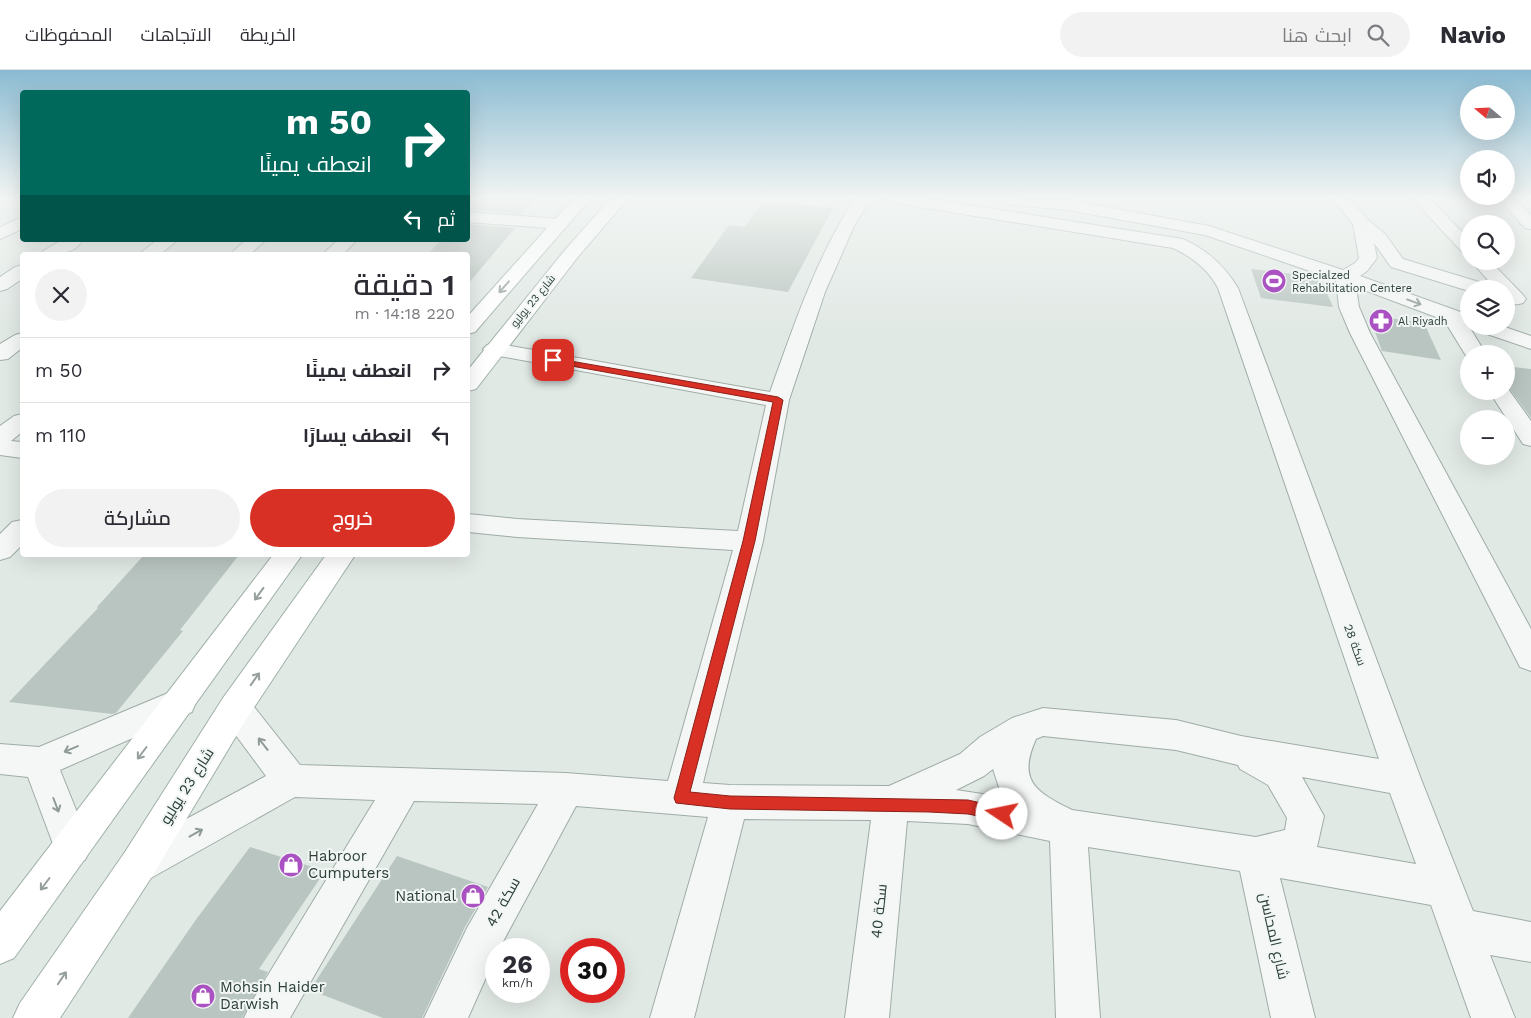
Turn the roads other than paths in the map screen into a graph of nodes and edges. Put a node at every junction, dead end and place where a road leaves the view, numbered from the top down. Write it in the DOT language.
graph roads {
  1 [pos="70,242"];
  2 [pos="166,242"];
  3 [pos="254,242"];
  4 [pos="345,242"];
  5 [pos="542,242"];
  6 [pos="581,242"];
  7 [pos="839,242"];
  8 [pos="1167,242"];
  9 [pos="1249,242"];
  10 [pos="1275,242"];
  11 [pos="1365,242"];
  12 [pos="1382,242"];
  13 [pos="54,252"];
  14 [pos="151,252"];
  15 [pos="242,252"];
  16 [pos="334,252"];
  17 [pos="1488,270"];
  18 [pos="20,272"];
  19 [pos="1353,272"];
  20 [pos="1496,280"];
  21 [pos="1460,282"];
  22 [pos="0,286"];
  23 [pos="20,288"];
  24 [pos="1515,303"];
  25 [pos="1457,312"];
  26 [pos="476,313"];
  27 [pos="470,324"];
  28 [pos="1531,324"];
  29 [pos="1508,335"];
  30 [pos="20,340"];
  31 [pos="1531,343"];
  32 [pos="1472,345"];
  33 [pos="494,349"];
  34 [pos="0,354"];
  35 [pos="470,381"];
  36 [pos="778,400"];
  37 [pos="1506,400"];
  38 [pos="20,423"];
  39 [pos="0,438"];
  40 [pos="1531,439"];
  41 [pos="0,448"];
  42 [pos="20,450"];
  43 [pos="470,522"];
  44 [pos="20,531"];
  45 [pos="749,541"];
  46 [pos="0,550"];
  47 [pos="287,557"];
  48 [pos="340,557"];
  49 [pos="1531,658"];
  50 [pos="180,702"];
  51 [pos="235,708"];
  52 [pos="1024,728"];
  53 [pos="1241,751"];
  54 [pos="0,759"];
  55 [pos="40,763"];
  56 [pos="1403,779"];
  57 [pos="292,781"];
  58 [pos="404,784"];
  59 [pos="566,789"];
  60 [pos="681,798"];
  61 [pos="730,802"];
  62 [pos="891,804"];
  63 [pos="1068,827"];
  64 [pos="72,847"];
  65 [pos="1256,855"];
  66 [pos="138,865"];
  67 [pos="1443,888"];
  68 [pos="1459,929"];
  69 [pos="1531,942"];
  70 [pos="0,944"];
  71 [pos="35,1018"];
  72 [pos="266,1018"];
  73 [pos="446,1018"];
  74 [pos="672,1018"];
  75 [pos="867,1018"];
  76 [pos="1078,1018"];
  77 [pos="1293,1018"];
  78 [pos="1492,1018"];
  1 -- 13 [label="street"];
  2 -- 14 [label="street"];
  3 -- 15 [label="street"];
  4 -- 16 [label="street"];
  5 -- 26 [label="main road, one-way"];
  6 -- 33 [label="main road, شارع 23 يوليو"];
  7 -- 36 [label="street"];
  8 -- 56 [label="street, سكة 28"];
  9 -- 19 [label="street"];
  10 -- 19 [label="street"];
  11 -- 19 [label="street"];
  12 -- 21 [label="street"];
  17 -- 20 [label="street"];
  18 -- 22 [label="street"];
  19 -- 25 [label="street"];
  19 -- 49 [label="street"];
  22 -- 23 [label="street"];
  24 -- 28 [label="street"];
  25 -- 32 [label="street"];
  26 -- 27 [label="main road"];
  29 -- 31 [label="street"];
  30 -- 34 [label="street"];
  33 -- 35 [label="main road, شارع 23 يوليو"];
  33 -- 36 [label="street"];
  36 -- 45 [label="street"];
  37 -- 40 [label="street"];
  38 -- 39 [label="street"];
  41 -- 42 [label="street"];
  43 -- 45 [label="street"];
  44 -- 46 [label="street"];
  45 -- 60 [label="street"];
  47 -- 50 [label="main road, one-way"];
  51 -- 48 [label="main road, شارع 23 يوليو, one-way"];
  50 -- 55 [label="street, one-way"];
  50 -- 64 [label="main road, one-way"];
  57 -- 51 [label="street, one-way"];
  51 -- 66 [label="main road, شارع 23 يوليو"];
  52 -- 53 [label="street"];
  52 -- 62 [label="street"];
  52 -- 63 [label="street"];
  53 -- 56 [label="street"];
  53 -- 65 [label="street"];
  54 -- 55 [label="street"];
  55 -- 64 [label="street, one-way"];
  56 -- 67 [label="street, سكة 28"];
  57 -- 58 [label="street"];
  66 -- 57 [label="street, one-way"];
  58 -- 59 [label="street"];
  58 -- 72 [label="street"];
  59 -- 60 [label="street"];
  59 -- 73 [label="street, سكة 42"];
  60 -- 61 [label="street"];
  61 -- 62 [label="street"];
  61 -- 74 [label="street"];
  62 -- 63 [label="street"];
  62 -- 75 [label="street, سكة 40"];
  63 -- 65 [label="street"];
  63 -- 76 [label="street"];
  64 -- 70 [label="main road, one-way"];
  65 -- 67 [label="street"];
  65 -- 77 [label="street, شارع المحاسن"];
  71 -- 66 [label="main road, شارع 23 يوليو, one-way"];
  67 -- 68 [label="street, سكة 28"];
  68 -- 69 [label="street"];
  68 -- 78 [label="street, سكة 28"];
}
